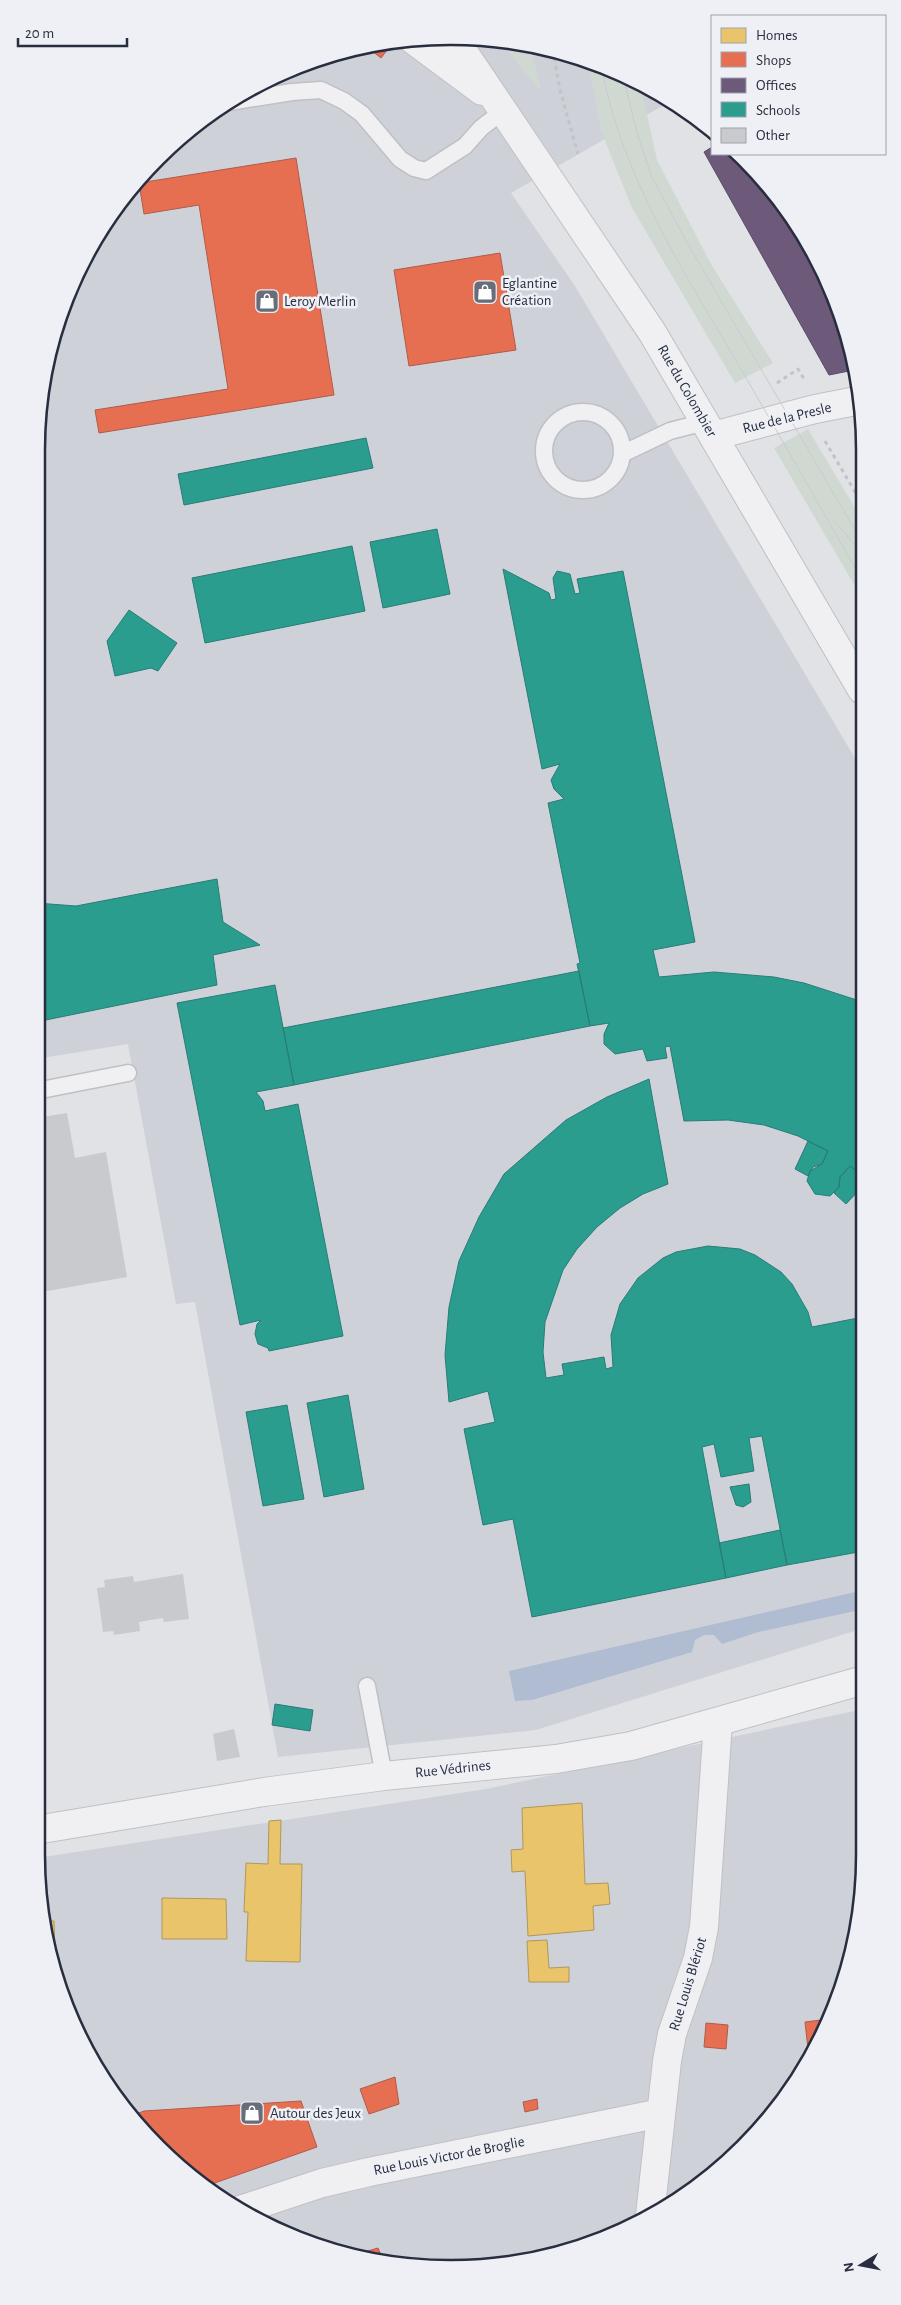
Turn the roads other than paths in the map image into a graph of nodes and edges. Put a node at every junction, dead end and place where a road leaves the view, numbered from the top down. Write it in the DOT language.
graph roads {
  1 [pos="459,45"];
  2 [pos="421,46"];
  3 [pos="248,99"];
  4 [pos="499,106"];
  5 [pos="853,402"];
  6 [pos="709,429"];
  7 [pos="622,454"];
  8 [pos="856,680"];
  9 [pos="128,1072"];
  10 [pos="45,1089"];
  11 [pos="856,1682"];
  12 [pos="367,1686"];
  13 [pos="718,1722"];
  14 [pos="384,1776"];
  15 [pos="45,1828"];
  16 [pos="661,2113"];
  17 [pos="250,2207"];
  18 [pos="651,2207"];
  1 -- 4 [label="street, Rue du Colombier"];
  2 -- 4 [label="street, Rue du Colombier"];
  3 -- 4 [label="lane"];
  4 -- 6 [label="street, Rue du Colombier"];
  5 -- 6 [label="street, Rue de la Presle"];
  6 -- 7 [label="lane"];
  6 -- 8 [label="street, Rue du Colombier"];
  7 -- 7 [label="lane"];
  9 -- 10 [label="lane"];
  11 -- 13 [label="street, Rue Védrines"];
  12 -- 14 [label="lane"];
  13 -- 14 [label="street, Rue Védrines"];
  13 -- 16 [label="street, Rue Louis Blériot"];
  14 -- 15 [label="street, Rue Védrines"];
  16 -- 17 [label="street, Rue Louis Victor de Broglie"];
  16 -- 18 [label="street, Rue Louis Blériot"];
}
